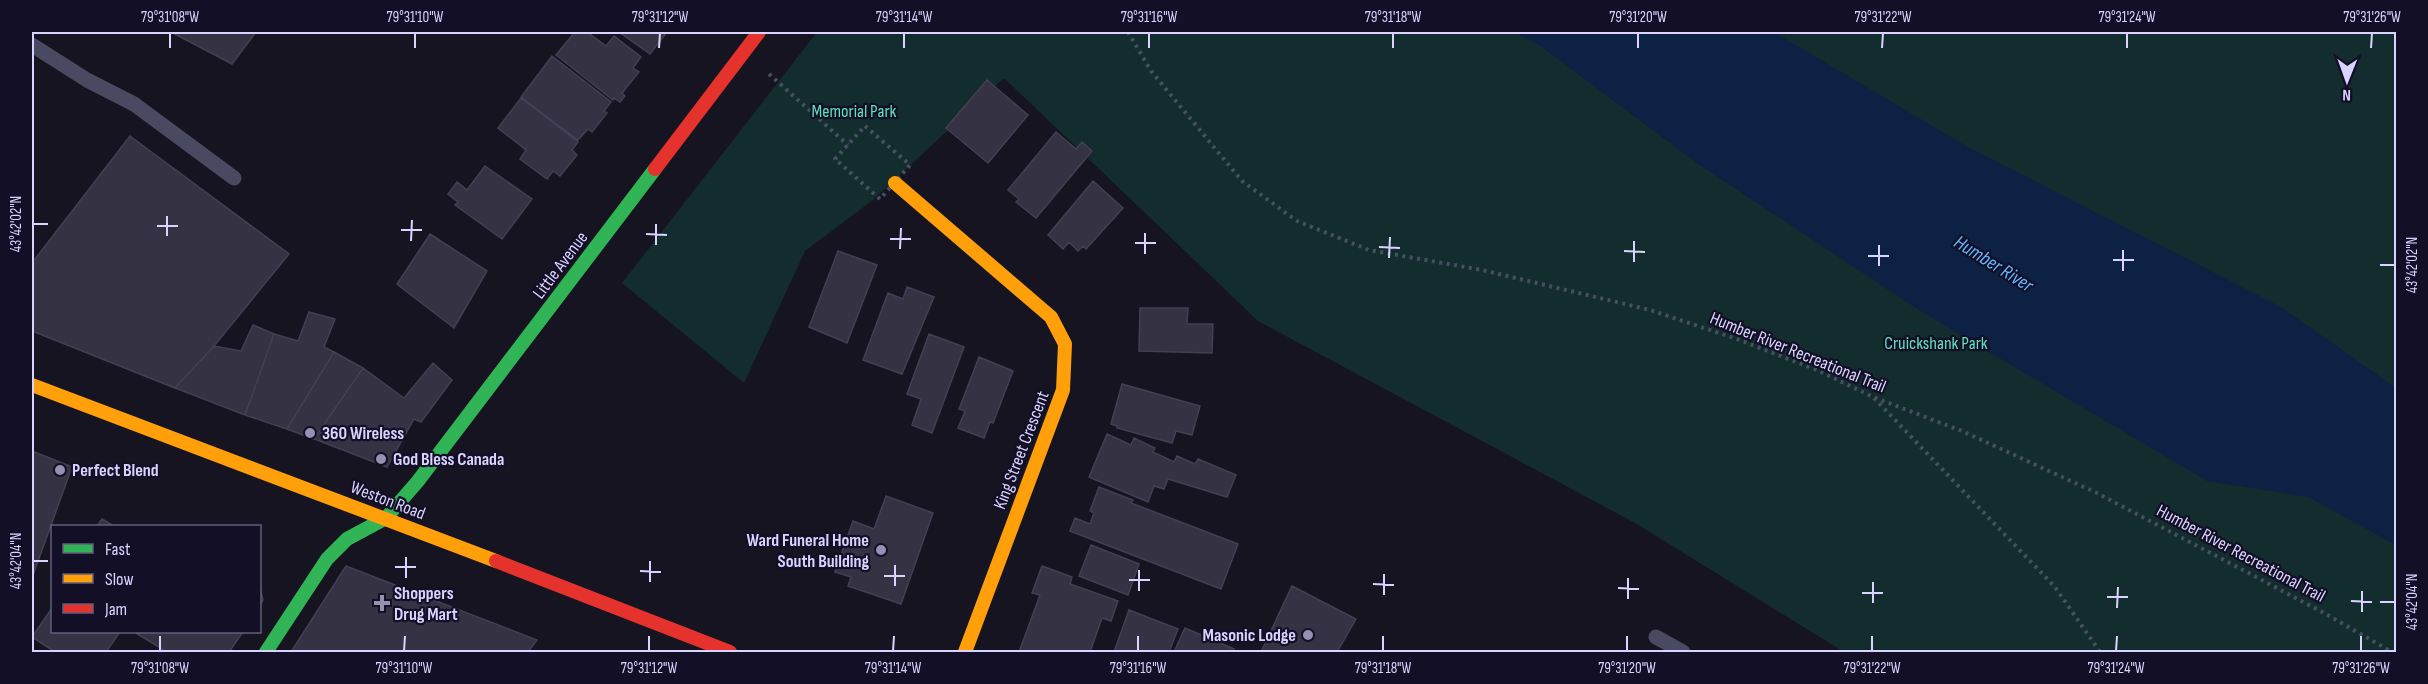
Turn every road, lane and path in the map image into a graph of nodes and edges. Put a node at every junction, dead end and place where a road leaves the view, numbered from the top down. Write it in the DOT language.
graph roads {
  1 [pos="759,32"];
  2 [pos="1128,32"];
  3 [pos="32,45"];
  4 [pos="764,70"];
  5 [pos="848,145"];
  6 [pos="234,178"];
  7 [pos="895,183"];
  8 [pos="32,385"];
  9 [pos="1873,398"];
  10 [pos="386,518"];
  11 [pos="1656,637"];
  12 [pos="266,652"];
  13 [pos="730,652"];
  14 [pos="965,652"];
  15 [pos="1683,652"];
  16 [pos="2100,652"];
  17 [pos="2392,652"];
  1 -- 10 [label="street, Little Avenue"];
  2 -- 9 [label="path, Humber River Recreational Trail"];
  3 -- 6 [label="lane"];
  4 -- 5 [label="path"];
  7 -- 14 [label="street, King Street Crescent"];
  8 -- 10 [label="street, Weston Road"];
  9 -- 16 [label="path"];
  9 -- 17 [label="path, Humber River Recreational Trail"];
  10 -- 12 [label="street"];
  10 -- 13 [label="street, Weston Road"];
  11 -- 15 [label="lane"];
}
